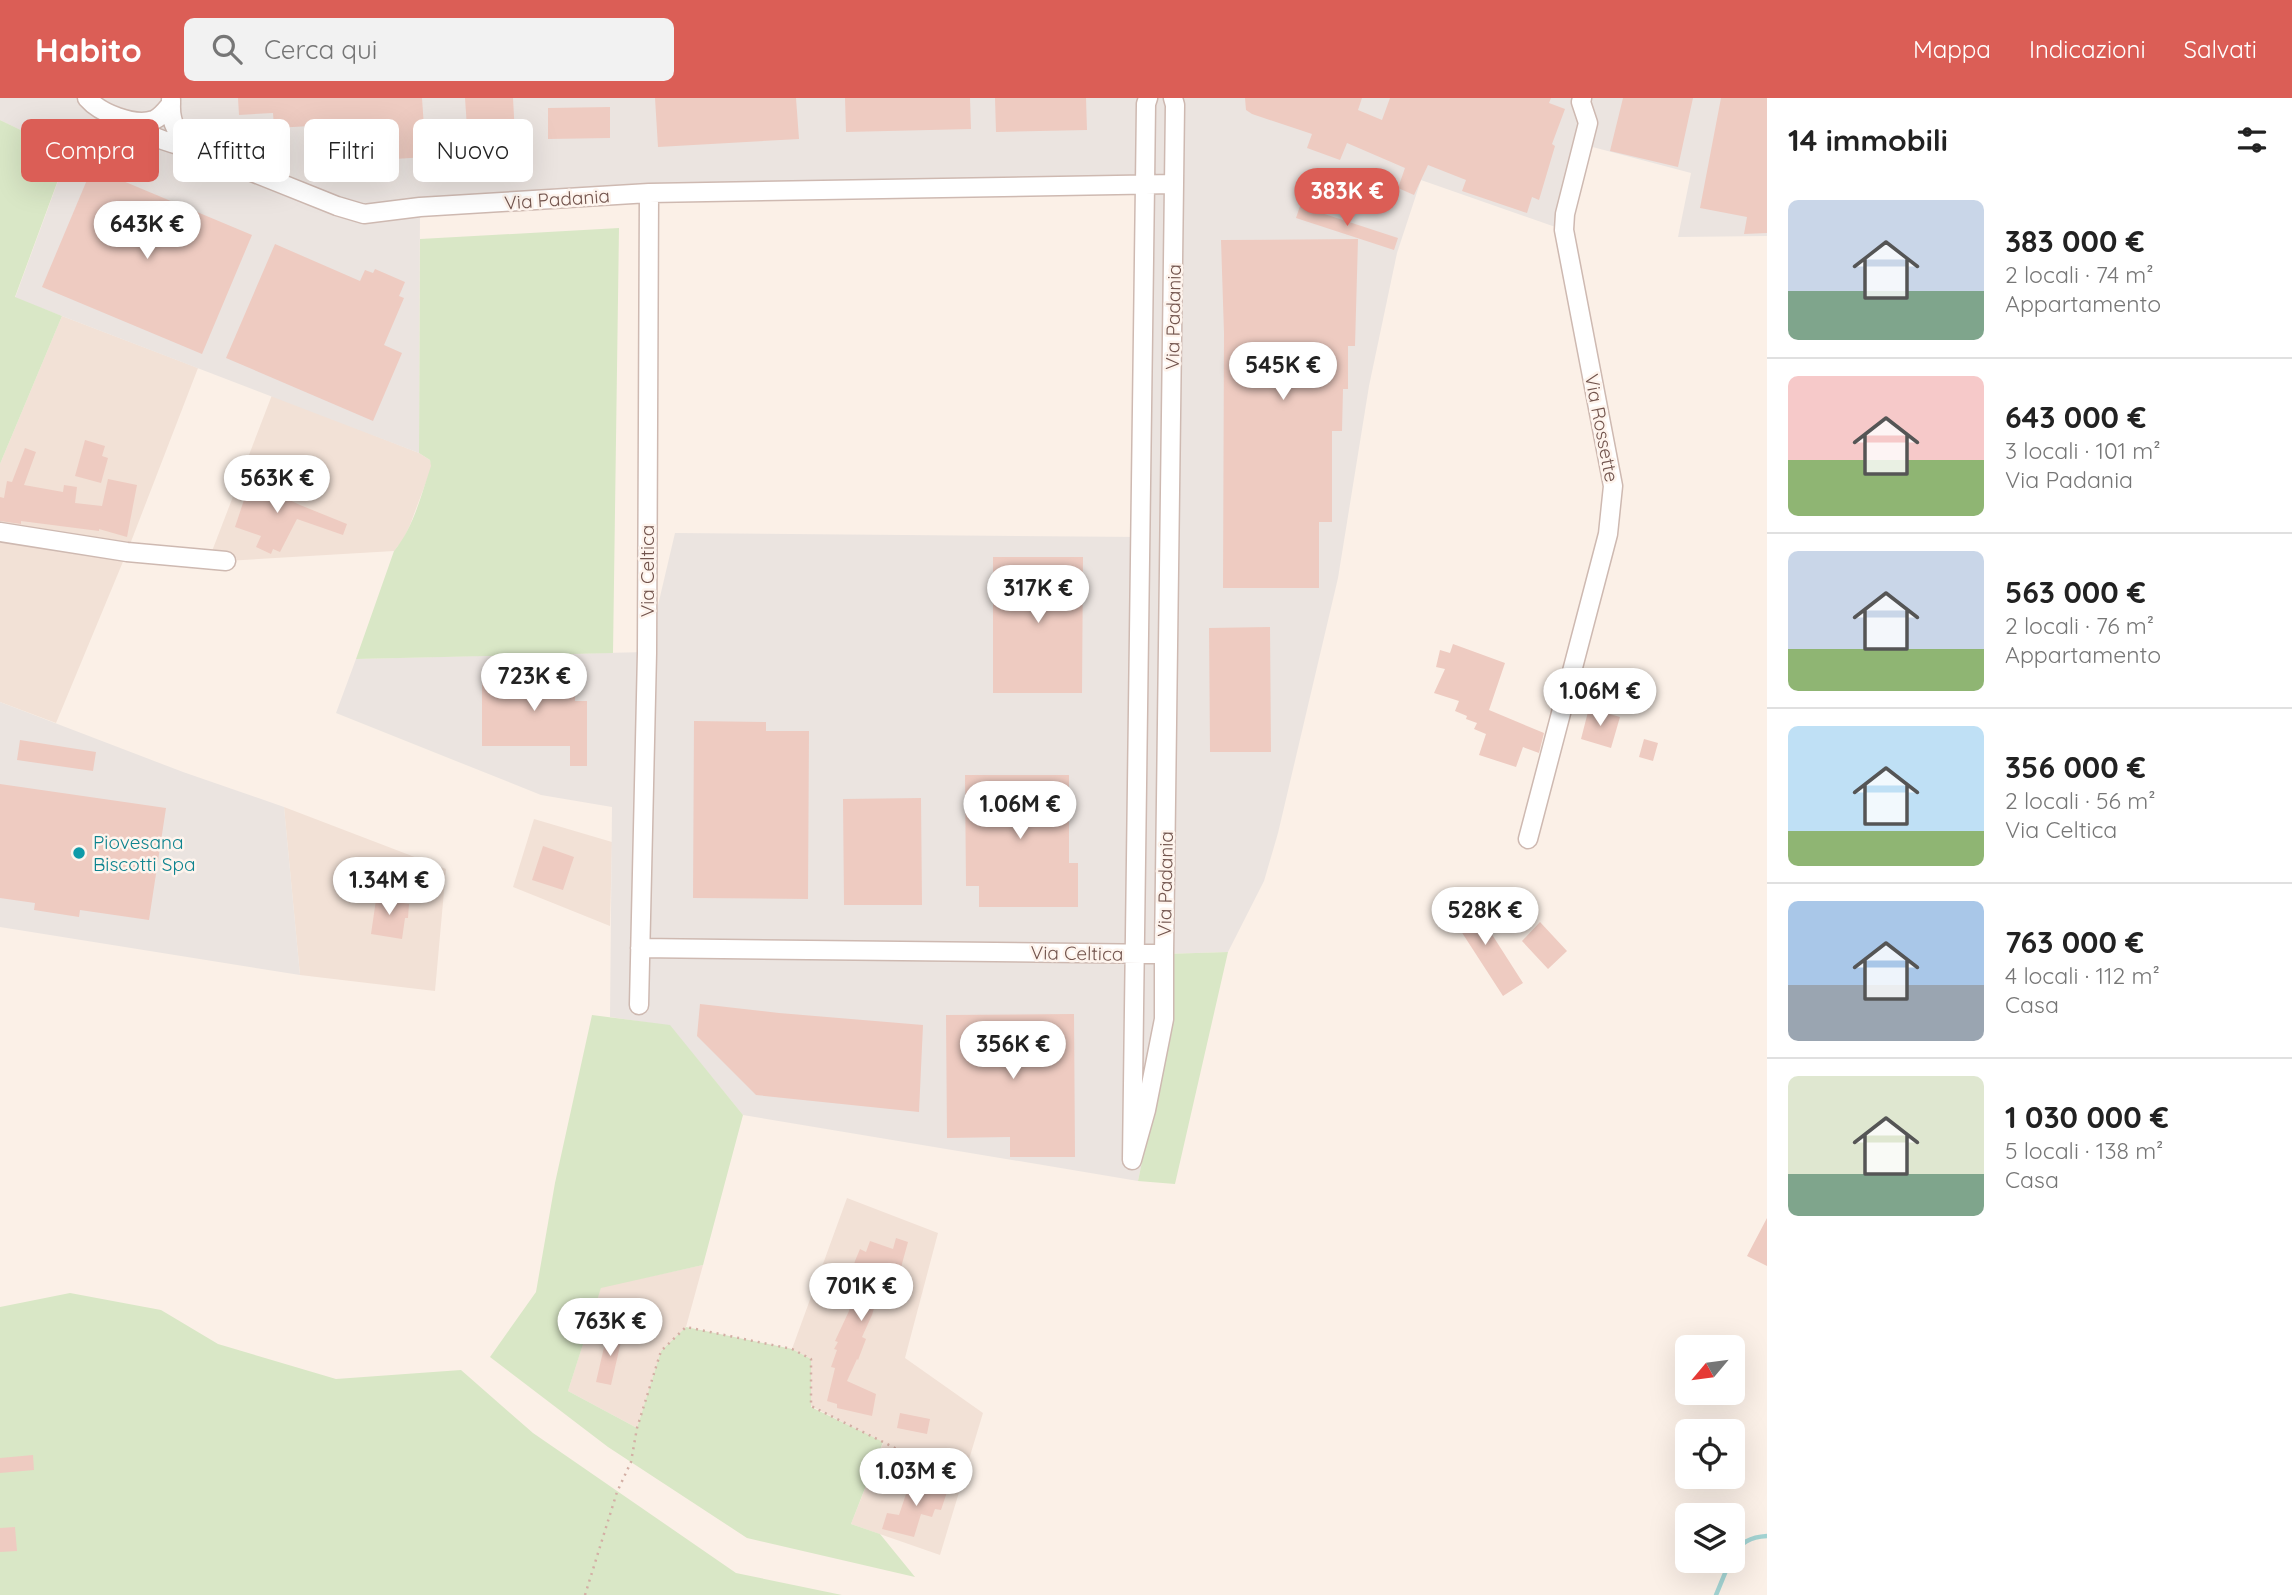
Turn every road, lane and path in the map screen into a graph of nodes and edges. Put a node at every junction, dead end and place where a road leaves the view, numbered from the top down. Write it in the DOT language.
graph roads {
  1 [pos="87,98"];
  2 [pos="1148,98"];
  3 [pos="1173,98"];
  4 [pos="1582,98"];
  5 [pos="171,101"];
  6 [pos="120,119"];
  7 [pos="154,119"];
  8 [pos="173,125"];
  9 [pos="276,182"];
  10 [pos="1145,184"];
  11 [pos="1174,184"];
  12 [pos="649,193"];
  13 [pos="0,532"];
  14 [pos="226,561"];
  15 [pos="1140,607"];
  16 [pos="1170,608"];
  17 [pos="1528,839"];
  18 [pos="640,948"];
  19 [pos="1136,954"];
  20 [pos="1164,954"];
  21 [pos="639,1005"];
  22 [pos="935,1468"];
  23 [pos="585,1595"];
  1 -- 6 [label="street"];
  2 -- 10 [label="street, Via Padania"];
  3 -- 11 [label="street, Via Padania"];
  4 -- 17 [label="street, Via Rossette"];
  5 -- 7 [label="street"];
  5 -- 8 [label="street"];
  9 -- 12 [label="street, Via Padania"];
  10 -- 11 [label="street, Via Padania"];
  10 -- 12 [label="street, Via Padania"];
  10 -- 15 [label="street, Via Padania"];
  11 -- 16 [label="street, Via Padania"];
  12 -- 18 [label="street, Via Celtica"];
  13 -- 14 [label="street"];
  15 -- 16 [label="street"];
  15 -- 19 [label="street, Via Padania"];
  16 -- 20 [label="street, Via Padania"];
  18 -- 19 [label="street, Via Celtica"];
  18 -- 21 [label="street, Via Celtica"];
  19 -- 20 [label="street, Via Padania"];
  19 -- 20 [label="street"];
  22 -- 23 [label="path"];
}
